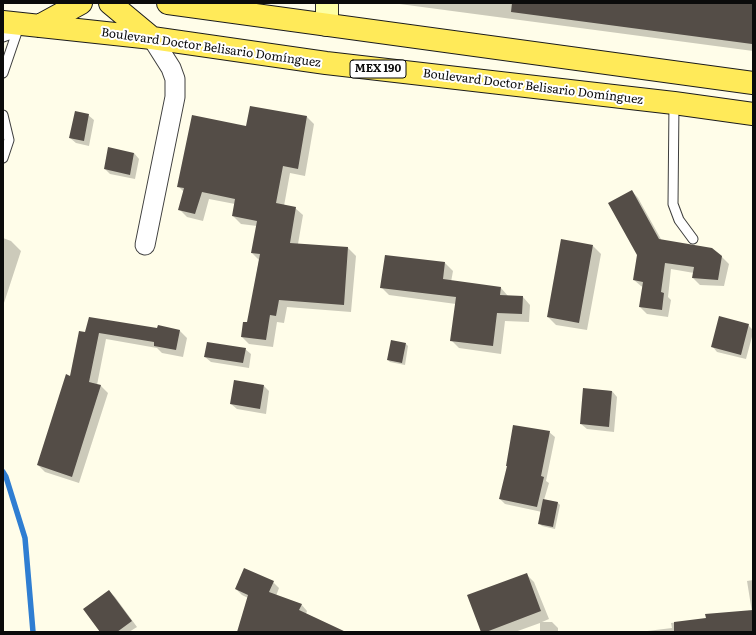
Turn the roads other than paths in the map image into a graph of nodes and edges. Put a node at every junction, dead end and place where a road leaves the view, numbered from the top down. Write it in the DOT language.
graph roads {
  1 [pos="81,3"];
  2 [pos="110,3"];
  3 [pos="168,3"];
  4 [pos="327,3"];
  5 [pos="327,24"];
  6 [pos="8,26"];
  7 [pos="39,26"];
  8 [pos="3,37"];
  9 [pos="152,38"];
  10 [pos="3,73"];
  11 [pos="753,83"];
  12 [pos="674,104"];
  13 [pos="753,114"];
  14 [pos="3,115"];
  15 [pos="3,158"];
  16 [pos="693,239"];
  17 [pos="145,245"];
  1 -- 7 [label="main road"];
  2 -- 9 [label="main road"];
  3 -- 5 [label="main road"];
  4 -- 5 [label="main road"];
  5 -- 11 [label="main road"];
  6 -- 7 [label="main road, Boulevard Doctor Belisario Domínguez / MEX 190"];
  6 -- 8 [label="lane"];
  6 -- 10 [label="lane"];
  7 -- 9 [label="main road, Boulevard Doctor Belisario Domínguez / MEX 190"];
  9 -- 12 [label="main road, Boulevard Doctor Belisario Domínguez / MEX 190"];
  9 -- 17 [label="street"];
  12 -- 13 [label="main road, Boulevard Doctor Belisario Domínguez / MEX 190"];
  12 -- 16 [label="lane"];
  14 -- 15 [label="lane"];
}
